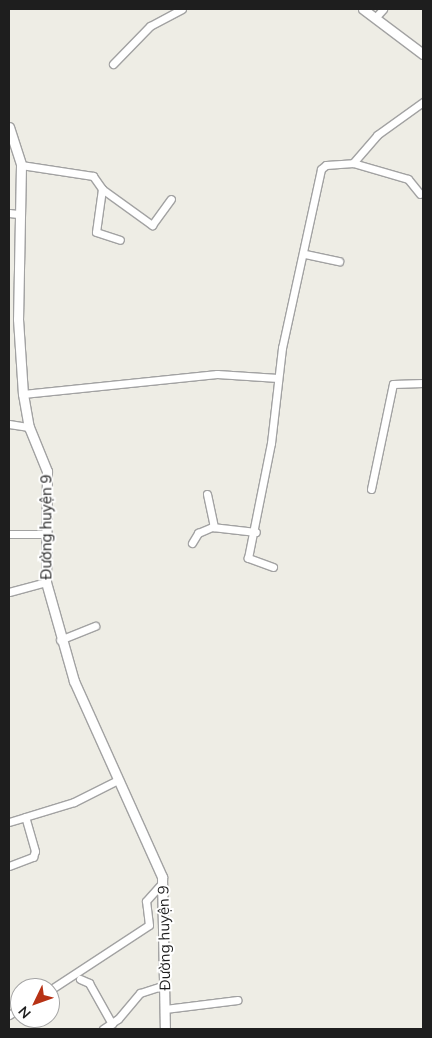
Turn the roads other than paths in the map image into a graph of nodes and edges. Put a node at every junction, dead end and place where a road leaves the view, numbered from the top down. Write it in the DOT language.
graph roads {
  1 [pos="182,9"];
  2 [pos="363,9"];
  3 [pos="383,9"];
  4 [pos="375,18"];
  5 [pos="423,54"];
  6 [pos="112,64"];
  7 [pos="423,102"];
  8 [pos="9,128"];
  9 [pos="353,163"];
  10 [pos="21,165"];
  11 [pos="102,189"];
  12 [pos="420,194"];
  13 [pos="170,199"];
  14 [pos="13,213"];
  15 [pos="120,240"];
  16 [pos="305,254"];
  17 [pos="339,261"];
  18 [pos="278,378"];
  19 [pos="423,383"];
  20 [pos="23,394"];
  21 [pos="9,424"];
  22 [pos="29,427"];
  23 [pos="371,489"];
  24 [pos="207,494"];
  25 [pos="214,527"];
  26 [pos="256,532"];
  27 [pos="9,534"];
  28 [pos="46,534"];
  29 [pos="192,543"];
  30 [pos="273,567"];
  31 [pos="46,582"];
  32 [pos="9,592"];
  33 [pos="95,626"];
  34 [pos="60,640"];
  35 [pos="116,781"];
  36 [pos="25,817"];
  37 [pos="9,822"];
  38 [pos="9,866"];
  39 [pos="163,882"];
  40 [pos="80,979"];
  41 [pos="60,983"];
  42 [pos="165,984"];
  43 [pos="237,1000"];
  44 [pos="165,1009"];
  45 [pos="112,1024"];
  46 [pos="103,1029"];
  47 [pos="165,1029"];
  1 -- 6 [label="street"];
  2 -- 4 [label="street"];
  3 -- 4 [label="street"];
  4 -- 5 [label="street"];
  7 -- 9 [label="street"];
  8 -- 10 [label="street, Đường huyện 9"];
  9 -- 12 [label="street"];
  9 -- 16 [label="street"];
  10 -- 11 [label="street"];
  10 -- 14 [label="street, Đường huyện 9"];
  11 -- 13 [label="street"];
  11 -- 15 [label="street"];
  14 -- 20 [label="street, Đường huyện 9"];
  16 -- 17 [label="street"];
  16 -- 18 [label="street"];
  18 -- 20 [label="street"];
  18 -- 26 [label="street"];
  19 -- 23 [label="street"];
  20 -- 22 [label="street, Đường huyện 9"];
  21 -- 22 [label="street"];
  22 -- 28 [label="street, Đường huyện 9"];
  24 -- 25 [label="street"];
  25 -- 26 [label="street"];
  25 -- 29 [label="street"];
  26 -- 30 [label="street"];
  27 -- 28 [label="street"];
  28 -- 31 [label="street, Đường huyện 9"];
  31 -- 32 [label="street"];
  31 -- 34 [label="street, Đường huyện 9"];
  33 -- 34 [label="street"];
  34 -- 35 [label="street, Đường huyện 9"];
  35 -- 36 [label="street"];
  35 -- 39 [label="street, Đường huyện 9"];
  36 -- 37 [label="street"];
  36 -- 38 [label="street"];
  39 -- 41 [label="street"];
  39 -- 42 [label="street, Đường huyện 9"];
  40 -- 45 [label="street"];
  42 -- 44 [label="street, Đường huyện 9"];
  42 -- 45 [label="street"];
  43 -- 44 [label="street"];
  44 -- 47 [label="street, Đường huyện 9"];
  45 -- 46 [label="street"];
}
